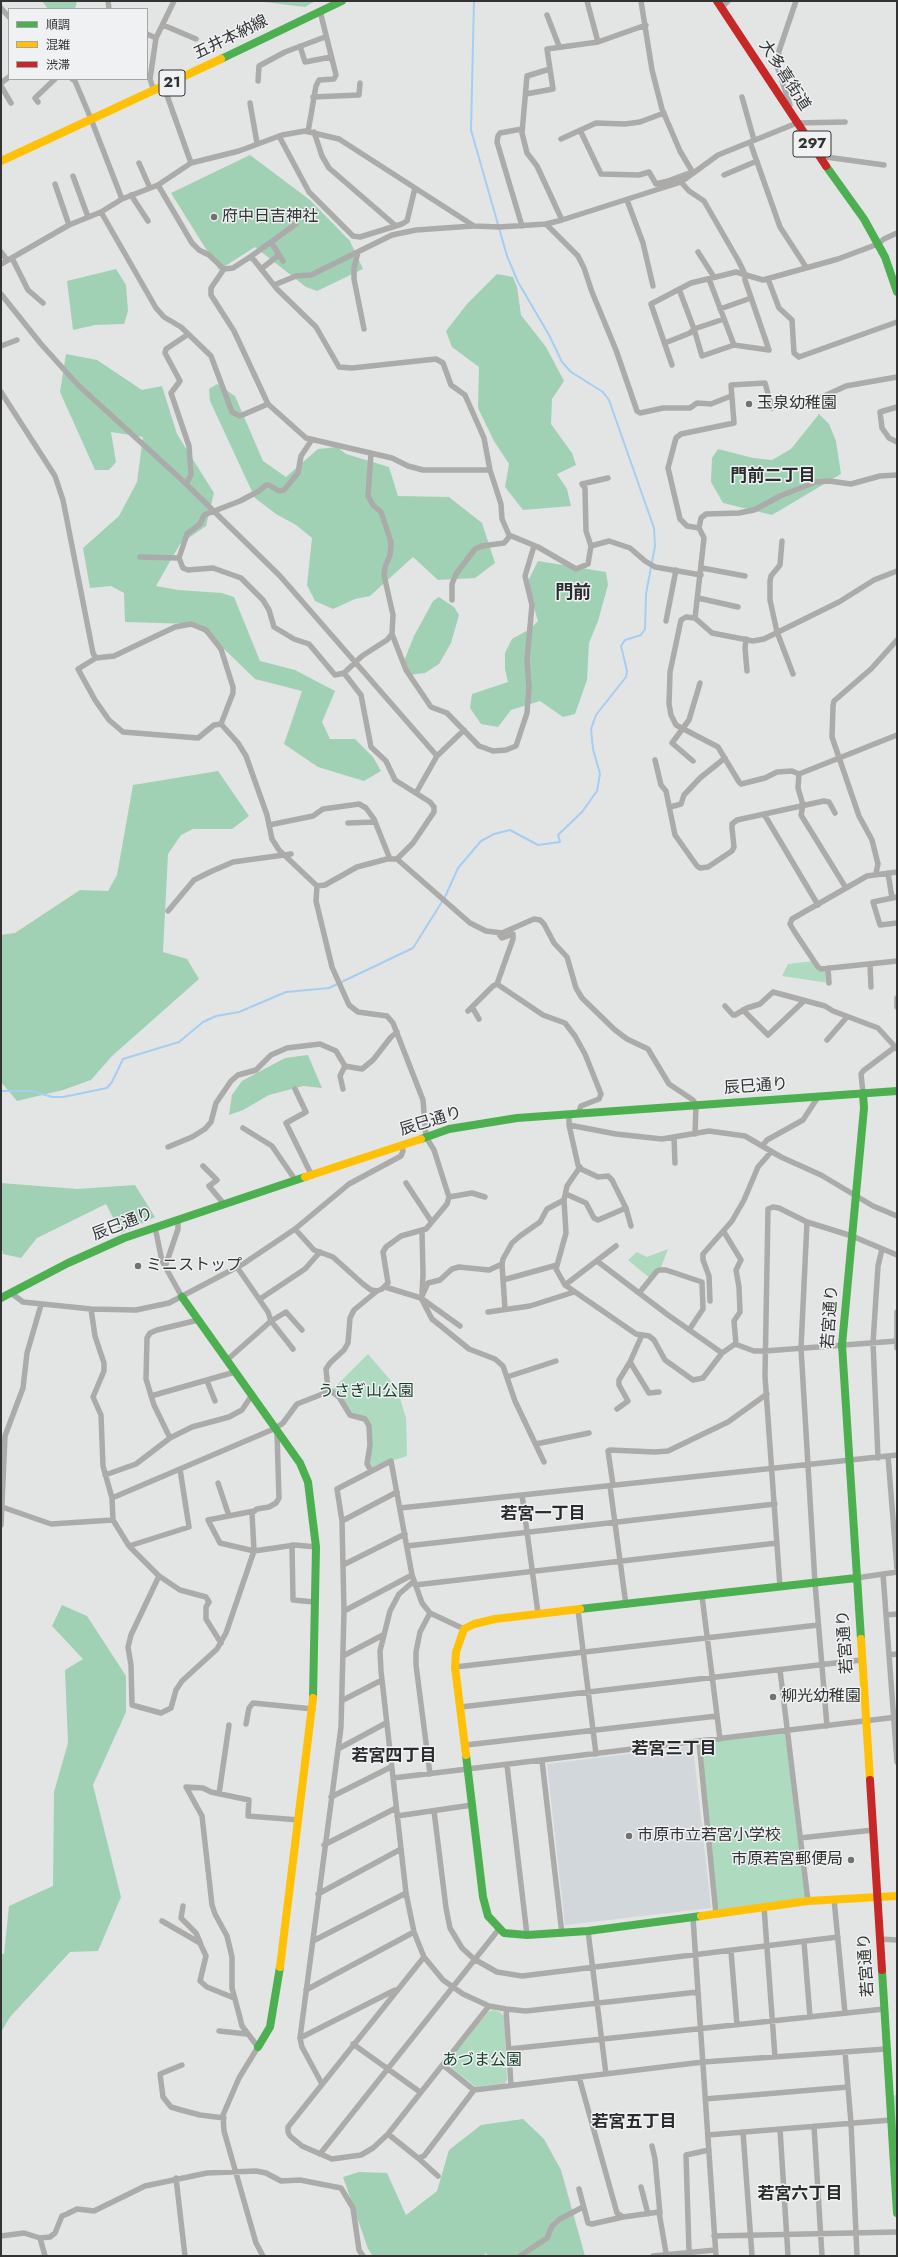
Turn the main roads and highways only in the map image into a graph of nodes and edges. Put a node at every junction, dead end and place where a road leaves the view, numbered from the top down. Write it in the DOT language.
graph roads {
  1 [pos="342,1"];
  2 [pos="719,4"];
  3 [pos="1,161"];
  4 [pos="897,292"];
  5 [pos="897,1091"];
  6 [pos="863,1093"];
  7 [pos="1,1297"];
  8 [pos="182,1297"];
  9 [pos="856,1578"];
  10 [pos="876,1896"];
  11 [pos="897,1896"];
  12 [pos="258,2047"];
  13 [pos="893,2095"];
  14 [pos="895,2148"];
  15 [pos="897,2206"];
  16 [pos="897,2213"];
  1 -- 3 [label="main road, 五井本納線 / 21"];
  2 -- 4 [label="main road, 大多喜街道 / 297"];
  5 -- 6 [label="main road, 辰巳通り"];
  6 -- 7 [label="main road, 辰巳通り"];
  6 -- 9 [label="main road, 若宮通り"];
  8 -- 12 [label="main road"];
  9 -- 10 [label="main road, 若宮通り"];
  9 -- 10 [label="main road"];
  10 -- 11 [label="main road"];
  10 -- 13 [label="main road, 若宮通り"];
  13 -- 14 [label="main road, 若宮通り"];
  14 -- 15 [label="main road, 若宮通り"];
  15 -- 16 [label="main road, 若宮通り"];
}
